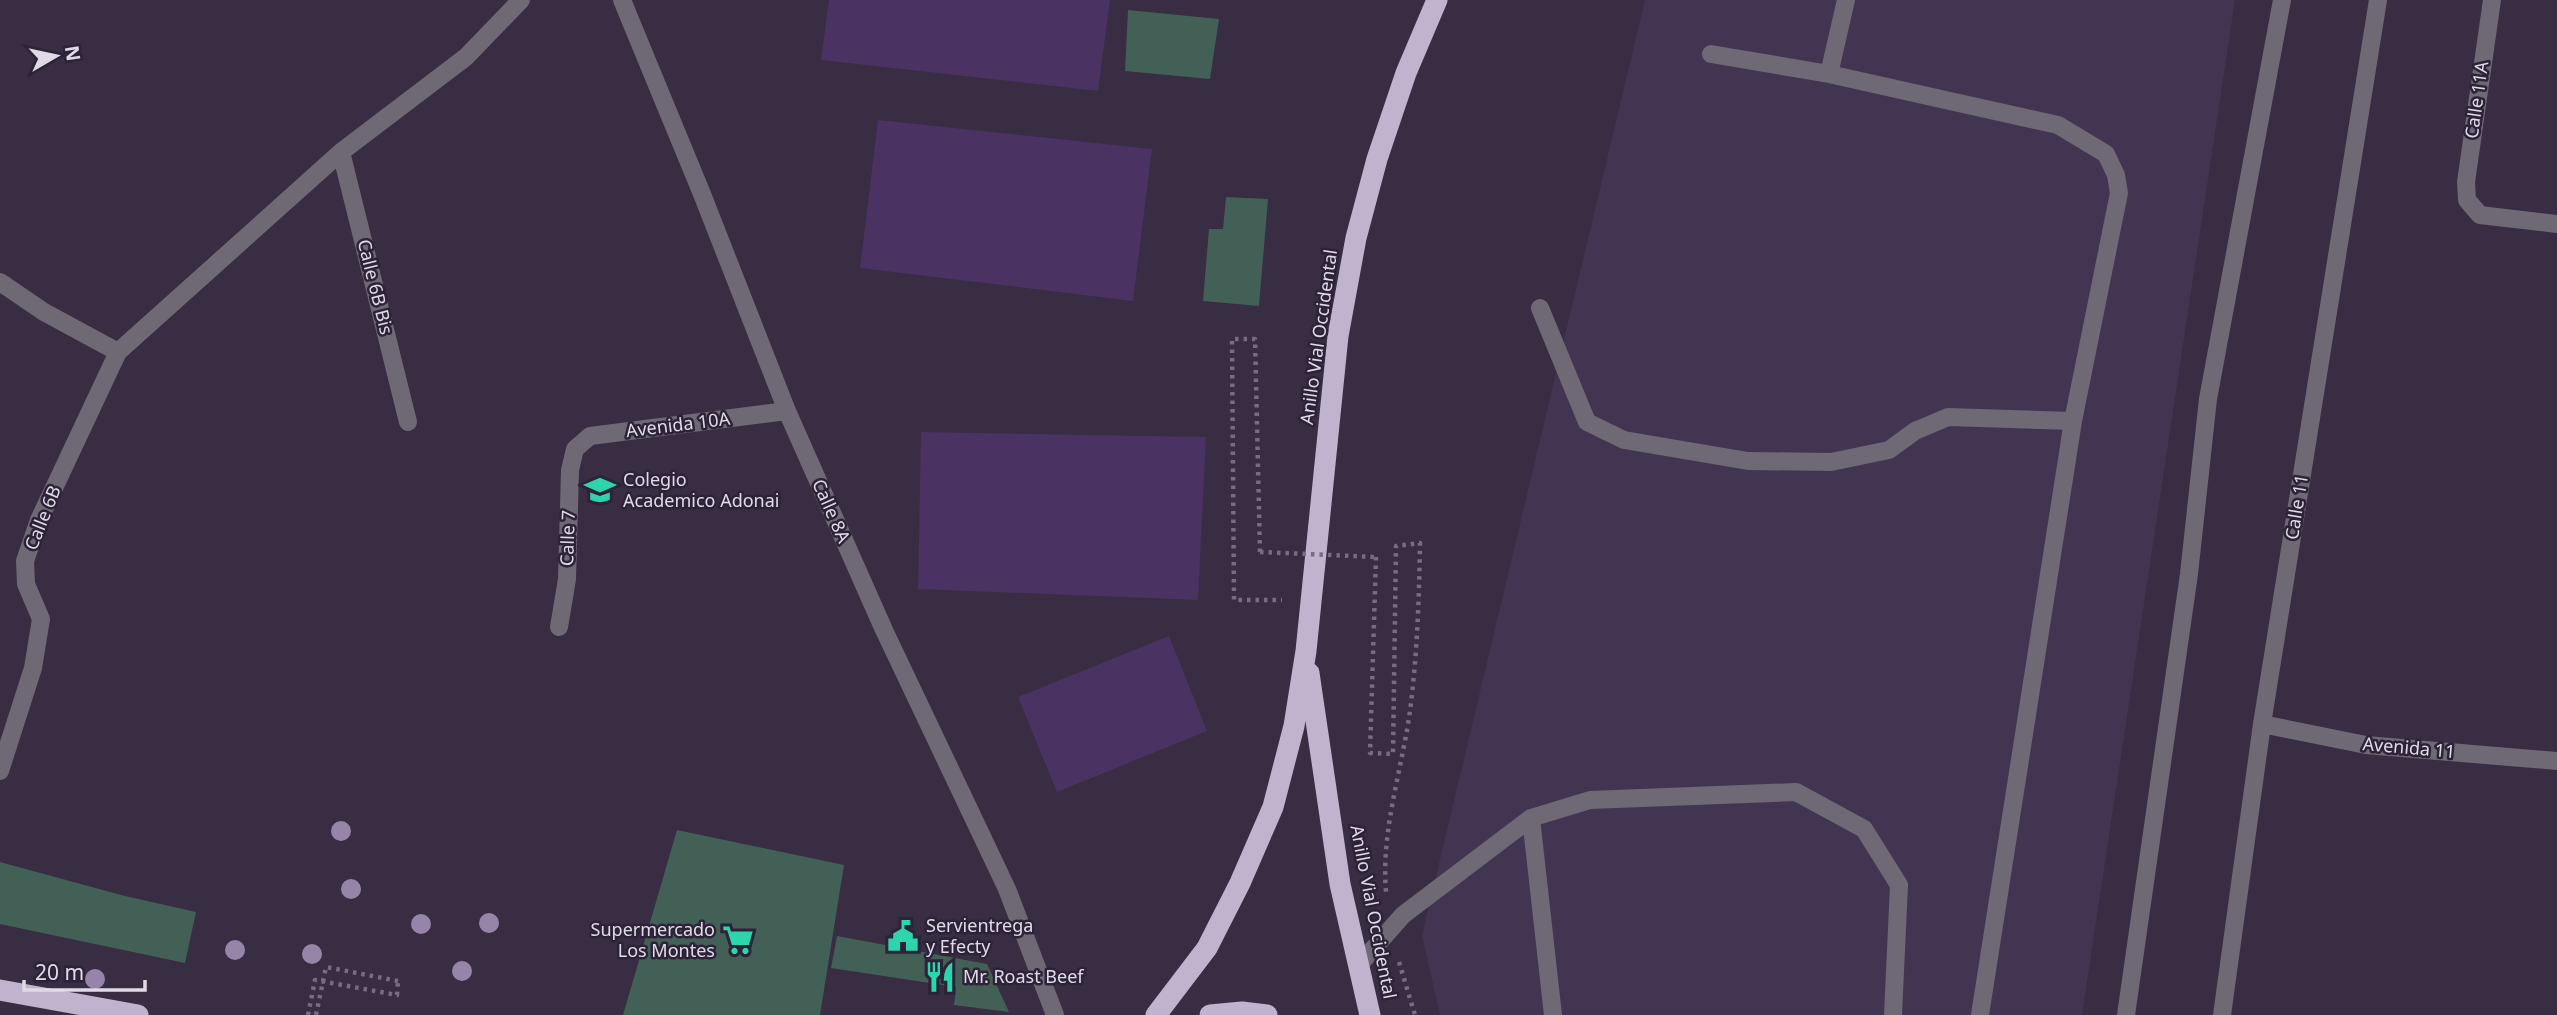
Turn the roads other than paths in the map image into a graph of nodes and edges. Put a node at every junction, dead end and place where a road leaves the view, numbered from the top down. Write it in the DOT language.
graph roads {
  1 [pos="521,0"];
  2 [pos="622,0"];
  3 [pos="1437,0"];
  4 [pos="1846,0"];
  5 [pos="2282,0"];
  6 [pos="2378,0"];
  7 [pos="2492,0"];
  8 [pos="1711,54"];
  9 [pos="1829,74"];
  10 [pos="341,152"];
  11 [pos="2557,224"];
  12 [pos="0,282"];
  13 [pos="1540,308"];
  14 [pos="118,352"];
  15 [pos="787,411"];
  16 [pos="2073,421"];
  17 [pos="408,422"];
  18 [pos="575,449"];
  19 [pos="559,627"];
  20 [pos="1306,651"];
  21 [pos="2262,724"];
  22 [pos="2557,761"];
  23 [pos="0,771"];
  24 [pos="1531,818"];
  25 [pos="1358,966"];
  26 [pos="0,990"];
  27 [pos="1050,1014"];
  28 [pos="138,1015"];
  29 [pos="1156,1015"];
  30 [pos="1210,1015"];
  31 [pos="1267,1015"];
  32 [pos="1370,1015"];
  33 [pos="1553,1015"];
  34 [pos="1893,1015"];
  35 [pos="1980,1015"];
  36 [pos="2126,1015"];
  37 [pos="2222,1015"];
  1 -- 10 [label="street"];
  2 -- 15 [label="street, Calle 8A"];
  3 -- 20 [label="highway, Anillo Vial Occidental"];
  4 -- 9 [label="street"];
  5 -- 36 [label="street"];
  6 -- 21 [label="street, Calle 11"];
  7 -- 11 [label="street, Calle 11A"];
  8 -- 9 [label="street"];
  9 -- 16 [label="street"];
  10 -- 14 [label="street"];
  10 -- 17 [label="street, Calle 6B Bis"];
  12 -- 14 [label="street"];
  13 -- 16 [label="street"];
  14 -- 23 [label="street, Calle 6B"];
  15 -- 18 [label="street, Avenida 10A"];
  15 -- 27 [label="street, Calle 8A"];
  16 -- 35 [label="street"];
  18 -- 19 [label="street, Calle 7"];
  20 -- 25 [label="highway, Anillo Vial Occidental"];
  20 -- 29 [label="highway, Anillo Vial Occidental"];
  21 -- 22 [label="street, Avenida 11"];
  21 -- 37 [label="street, Calle 11"];
  24 -- 25 [label="street"];
  24 -- 33 [label="street"];
  24 -- 34 [label="street"];
  25 -- 32 [label="highway, Anillo Vial Occidental"];
  26 -- 28 [label="highway"];
  30 -- 31 [label="highway"];
}
